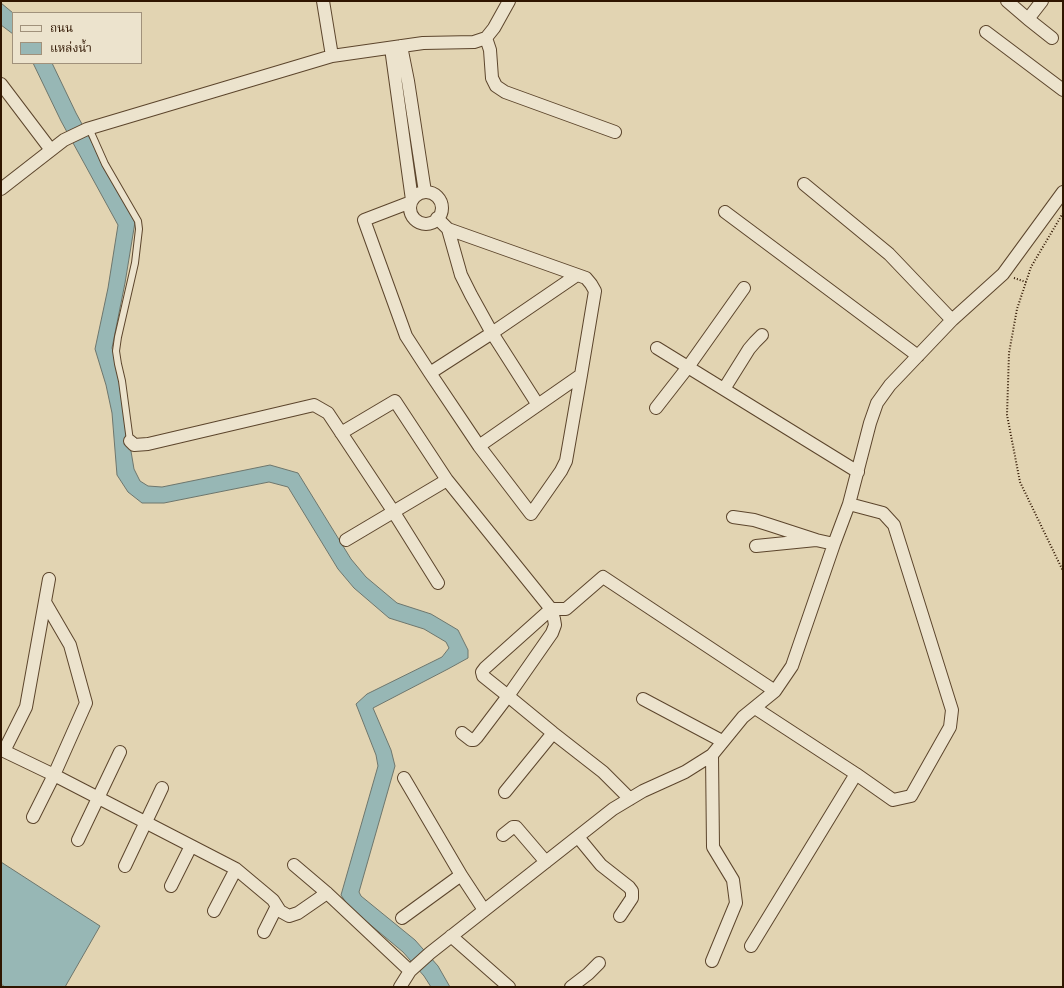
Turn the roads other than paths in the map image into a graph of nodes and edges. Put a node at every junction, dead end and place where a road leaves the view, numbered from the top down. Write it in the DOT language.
graph roads {
  1 [pos="323,1"];
  2 [pos="509,1"];
  3 [pos="1007,1"];
  4 [pos="1042,1"];
  5 [pos="1028,19"];
  6 [pos="986,32"];
  7 [pos="486,38"];
  8 [pos="1052,38"];
  9 [pos="396,47"];
  10 [pos="332,56"];
  11 [pos="1,84"];
  12 [pos="1063,90"];
  13 [pos="88,129"];
  14 [pos="615,132"];
  15 [pos="51,150"];
  16 [pos="804,184"];
  17 [pos="1,190"];
  18 [pos="425,192"];
  19 [pos="1063,192"];
  20 [pos="411,201"];
  21 [pos="725,212"];
  22 [pos="437,218"];
  23 [pos="448,229"];
  24 [pos="577,275"];
  25 [pos="744,288"];
  26 [pos="952,320"];
  27 [pos="492,333"];
  28 [pos="762,334"];
  29 [pos="657,348"];
  30 [pos="918,356"];
  31 [pos="688,367"];
  32 [pos="430,373"];
  33 [pos="581,375"];
  34 [pos="724,389"];
  35 [pos="538,406"];
  36 [pos="656,408"];
  37 [pos="341,433"];
  38 [pos="130,441"];
  39 [pos="479,446"];
  40 [pos="858,472"];
  41 [pos="447,480"];
  42 [pos="849,504"];
  43 [pos="393,511"];
  44 [pos="733,517"];
  45 [pos="346,540"];
  46 [pos="816,540"];
  47 [pos="834,544"];
  48 [pos="756,546"];
  49 [pos="49,579"];
  50 [pos="438,582"];
  51 [pos="45,602"];
  52 [pos="551,609"];
  53 [pos="775,691"];
  54 [pos="508,696"];
  55 [pos="643,699"];
  56 [pos="755,708"];
  57 [pos="462,733"];
  58 [pos="553,733"];
  59 [pos="722,742"];
  60 [pos="120,752"];
  61 [pos="3,755"];
  62 [pos="712,755"];
  63 [pos="856,774"];
  64 [pos="54,775"];
  65 [pos="404,778"];
  66 [pos="162,788"];
  67 [pos="505,792"];
  68 [pos="98,798"];
  69 [pos="630,799"];
  70 [pos="33,817"];
  71 [pos="145,822"];
  72 [pos="503,835"];
  73 [pos="578,837"];
  74 [pos="78,840"];
  75 [pos="191,846"];
  76 [pos="546,862"];
  77 [pos="294,865"];
  78 [pos="125,866"];
  79 [pos="236,869"];
  80 [pos="461,875"];
  81 [pos="171,886"];
  82 [pos="327,892"];
  83 [pos="277,906"];
  84 [pos="484,910"];
  85 [pos="214,911"];
  86 [pos="620,916"];
  87 [pos="402,918"];
  88 [pos="264,932"];
  89 [pos="451,936"];
  90 [pos="752,946"];
  91 [pos="712,961"];
  92 [pos="599,963"];
  93 [pos="412,969"];
  94 [pos="400,987"];
  95 [pos="509,987"];
  96 [pos="571,987"];
  1 -- 10 [label="street"];
  2 -- 7 [label="street"];
  3 -- 5 [label="street"];
  4 -- 5 [label="street"];
  5 -- 8 [label="street"];
  6 -- 12 [label="street"];
  7 -- 9 [label="street"];
  7 -- 14 [label="street"];
  9 -- 10 [label="street"];
  9 -- 18 [label="street"];
  9 -- 20 [label="street"];
  10 -- 13 [label="street"];
  11 -- 15 [label="street"];
  13 -- 15 [label="street"];
  13 -- 38 [label="lane"];
  15 -- 17 [label="street"];
  16 -- 26 [label="street"];
  18 -- 20 [label="street"];
  18 -- 22 [label="street"];
  19 -- 26 [label="street"];
  20 -- 22 [label="street"];
  20 -- 32 [label="street"];
  21 -- 30 [label="street"];
  22 -- 23 [label="street"];
  23 -- 24 [label="street"];
  23 -- 27 [label="street"];
  24 -- 27 [label="street"];
  24 -- 33 [label="street"];
  25 -- 31 [label="street"];
  26 -- 30 [label="street"];
  27 -- 32 [label="street"];
  27 -- 35 [label="street"];
  28 -- 34 [label="street"];
  29 -- 31 [label="street"];
  30 -- 40 [label="street"];
  31 -- 34 [label="street"];
  31 -- 36 [label="street"];
  32 -- 39 [label="street"];
  33 -- 35 [label="street"];
  33 -- 39 [label="street"];
  34 -- 40 [label="street"];
  35 -- 39 [label="street"];
  37 -- 38 [label="street"];
  37 -- 41 [label="street"];
  37 -- 43 [label="street"];
  40 -- 42 [label="street"];
  41 -- 43 [label="street"];
  41 -- 52 [label="street"];
  42 -- 47 [label="street"];
  42 -- 63 [label="street"];
  43 -- 45 [label="street"];
  43 -- 50 [label="street"];
  44 -- 46 [label="street"];
  46 -- 47 [label="street"];
  46 -- 48 [label="street"];
  47 -- 53 [label="street"];
  49 -- 51 [label="street"];
  51 -- 61 [label="street"];
  51 -- 64 [label="street"];
  52 -- 53 [label="street"];
  52 -- 54 [label="street"];
  52 -- 54 [label="street"];
  53 -- 56 [label="street"];
  54 -- 57 [label="street"];
  54 -- 58 [label="street"];
  55 -- 59 [label="street"];
  56 -- 59 [label="street"];
  56 -- 63 [label="street"];
  58 -- 67 [label="street"];
  58 -- 69 [label="street"];
  59 -- 62 [label="street"];
  60 -- 68 [label="street"];
  61 -- 64 [label="street"];
  62 -- 69 [label="street"];
  62 -- 91 [label="street"];
  63 -- 90 [label="street"];
  64 -- 68 [label="street"];
  64 -- 70 [label="street"];
  65 -- 80 [label="street"];
  66 -- 71 [label="street"];
  68 -- 71 [label="street"];
  68 -- 74 [label="street"];
  69 -- 73 [label="street"];
  71 -- 75 [label="street"];
  71 -- 78 [label="street"];
  72 -- 76 [label="street"];
  73 -- 76 [label="street"];
  73 -- 86 [label="street"];
  75 -- 79 [label="street"];
  75 -- 81 [label="street"];
  76 -- 84 [label="street"];
  77 -- 82 [label="street"];
  79 -- 83 [label="street"];
  79 -- 85 [label="street"];
  80 -- 84 [label="street"];
  80 -- 87 [label="street"];
  82 -- 83 [label="street"];
  82 -- 93 [label="street"];
  83 -- 88 [label="street"];
  84 -- 89 [label="street"];
  89 -- 93 [label="street"];
  89 -- 95 [label="street"];
  92 -- 96 [label="street"];
  93 -- 94 [label="street"];
}
